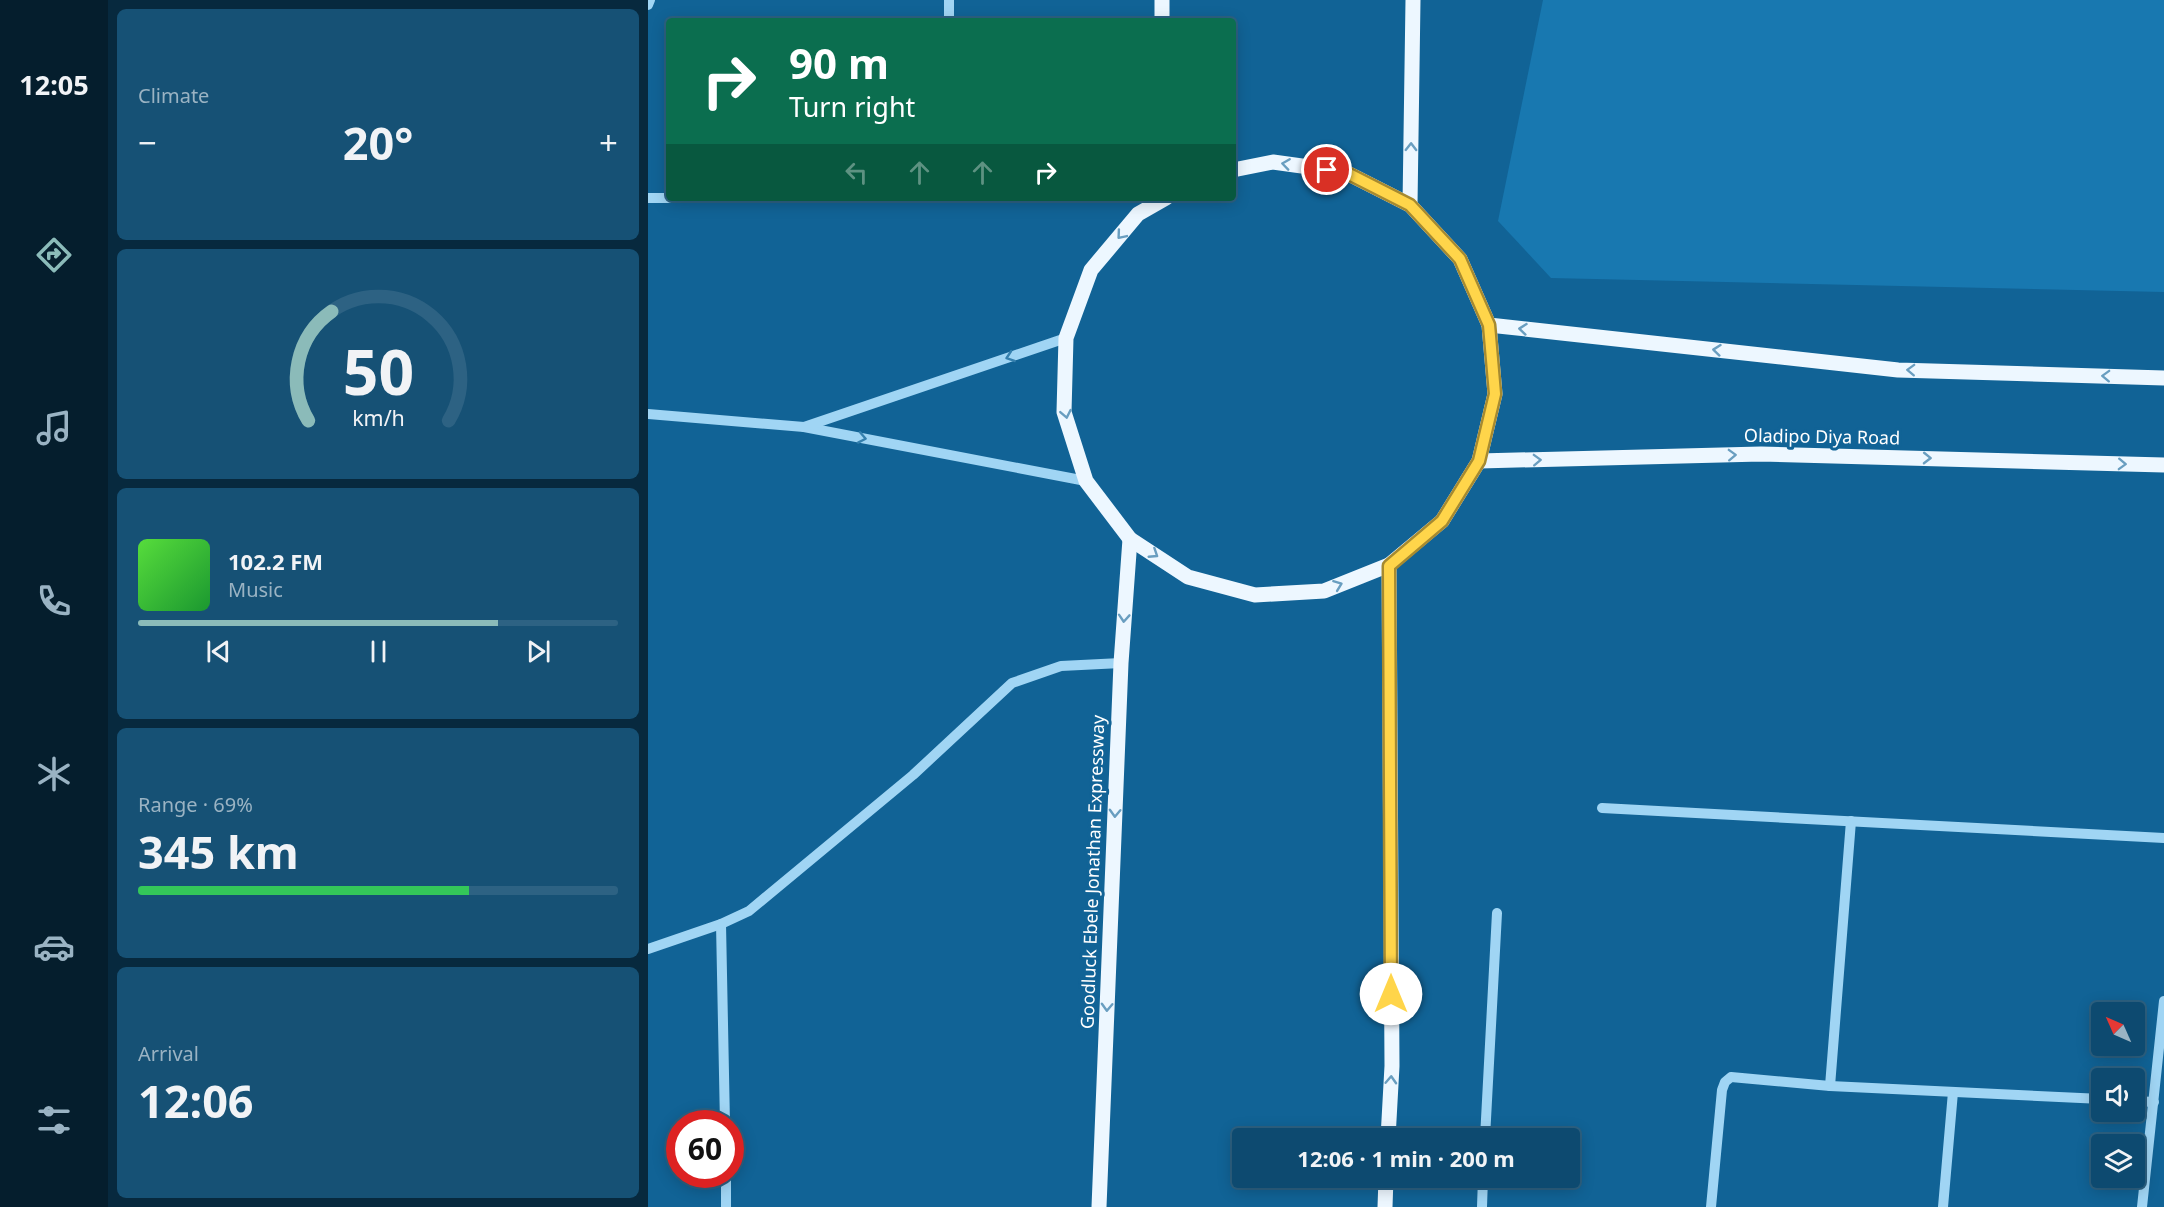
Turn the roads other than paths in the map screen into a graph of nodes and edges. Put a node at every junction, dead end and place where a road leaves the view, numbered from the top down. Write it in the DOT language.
graph roads {
  1 [pos="650,0"];
  2 [pos="949,0"];
  3 [pos="1162,0"];
  4 [pos="1413,0"];
  5 [pos="648,5"];
  6 [pos="949,18"];
  7 [pos="1162,18"];
  8 [pos="1236,169"];
  9 [pos="648,198"];
  10 [pos="666,198"];
  11 [pos="1160,201"];
  12 [pos="1410,205"];
  13 [pos="1489,325"];
  14 [pos="1066,338"];
  15 [pos="2164,378"];
  16 [pos="648,414"];
  17 [pos="804,427"];
  18 [pos="1479,461"];
  19 [pos="2164,465"];
  20 [pos="1086,481"];
  21 [pos="1130,539"];
  22 [pos="1389,566"];
  23 [pos="1121,663"];
  24 [pos="1602,808"];
  25 [pos="1851,821"];
  26 [pos="2164,838"];
  27 [pos="1497,913"];
  28 [pos="721,924"];
  29 [pos="648,949"];
  30 [pos="2164,1001"];
  31 [pos="1830,1086"];
  32 [pos="1953,1092"];
  33 [pos="2091,1098"];
  34 [pos="2145,1102"];
  35 [pos="2154,1102"];
  36 [pos="725,1110"];
  37 [pos="1389,1128"];
  38 [pos="1486,1128"];
  39 [pos="726,1188"];
  40 [pos="1385,1188"];
  41 [pos="1483,1188"];
  42 [pos="726,1207"];
  43 [pos="1099,1207"];
  44 [pos="1384,1207"];
  45 [pos="1482,1207"];
  46 [pos="1711,1207"];
  47 [pos="1943,1207"];
  48 [pos="2142,1207"];
  1 -- 5 [label="street"];
  2 -- 6 [label="street"];
  3 -- 7 [label="main road"];
  12 -- 4 [label="main road, one-way"];
  12 -- 8 [label="main road, one-way"];
  9 -- 10 [label="street"];
  11 -- 14 [label="main road, one-way"];
  12 -- 13 [label="main road"];
  15 -- 13 [label="main road, one-way"];
  13 -- 18 [label="main road"];
  14 -- 17 [label="street, one-way"];
  14 -- 20 [label="main road, one-way"];
  16 -- 17 [label="street"];
  17 -- 20 [label="street, one-way"];
  18 -- 19 [label="main road, Oladipo Diya Road, one-way"];
  18 -- 22 [label="main road"];
  20 -- 21 [label="main road"];
  21 -- 22 [label="main road, one-way"];
  21 -- 23 [label="main road, Goodluck Ebele Jonathan Expressway, one-way"];
  37 -- 22 [label="main road, one-way"];
  23 -- 28 [label="street"];
  23 -- 43 [label="main road, Goodluck Ebele Jonathan Expressway, one-way"];
  24 -- 25 [label="street"];
  25 -- 26 [label="street"];
  25 -- 31 [label="street"];
  27 -- 38 [label="street"];
  28 -- 29 [label="street"];
  28 -- 36 [label="street"];
  30 -- 35 [label="street"];
  31 -- 32 [label="street"];
  31 -- 46 [label="street"];
  32 -- 33 [label="street"];
  32 -- 47 [label="street"];
  34 -- 35 [label="street"];
  35 -- 48 [label="street"];
  39 -- 42 [label="street"];
  40 -- 44 [label="main road"];
  41 -- 45 [label="street"];
}
